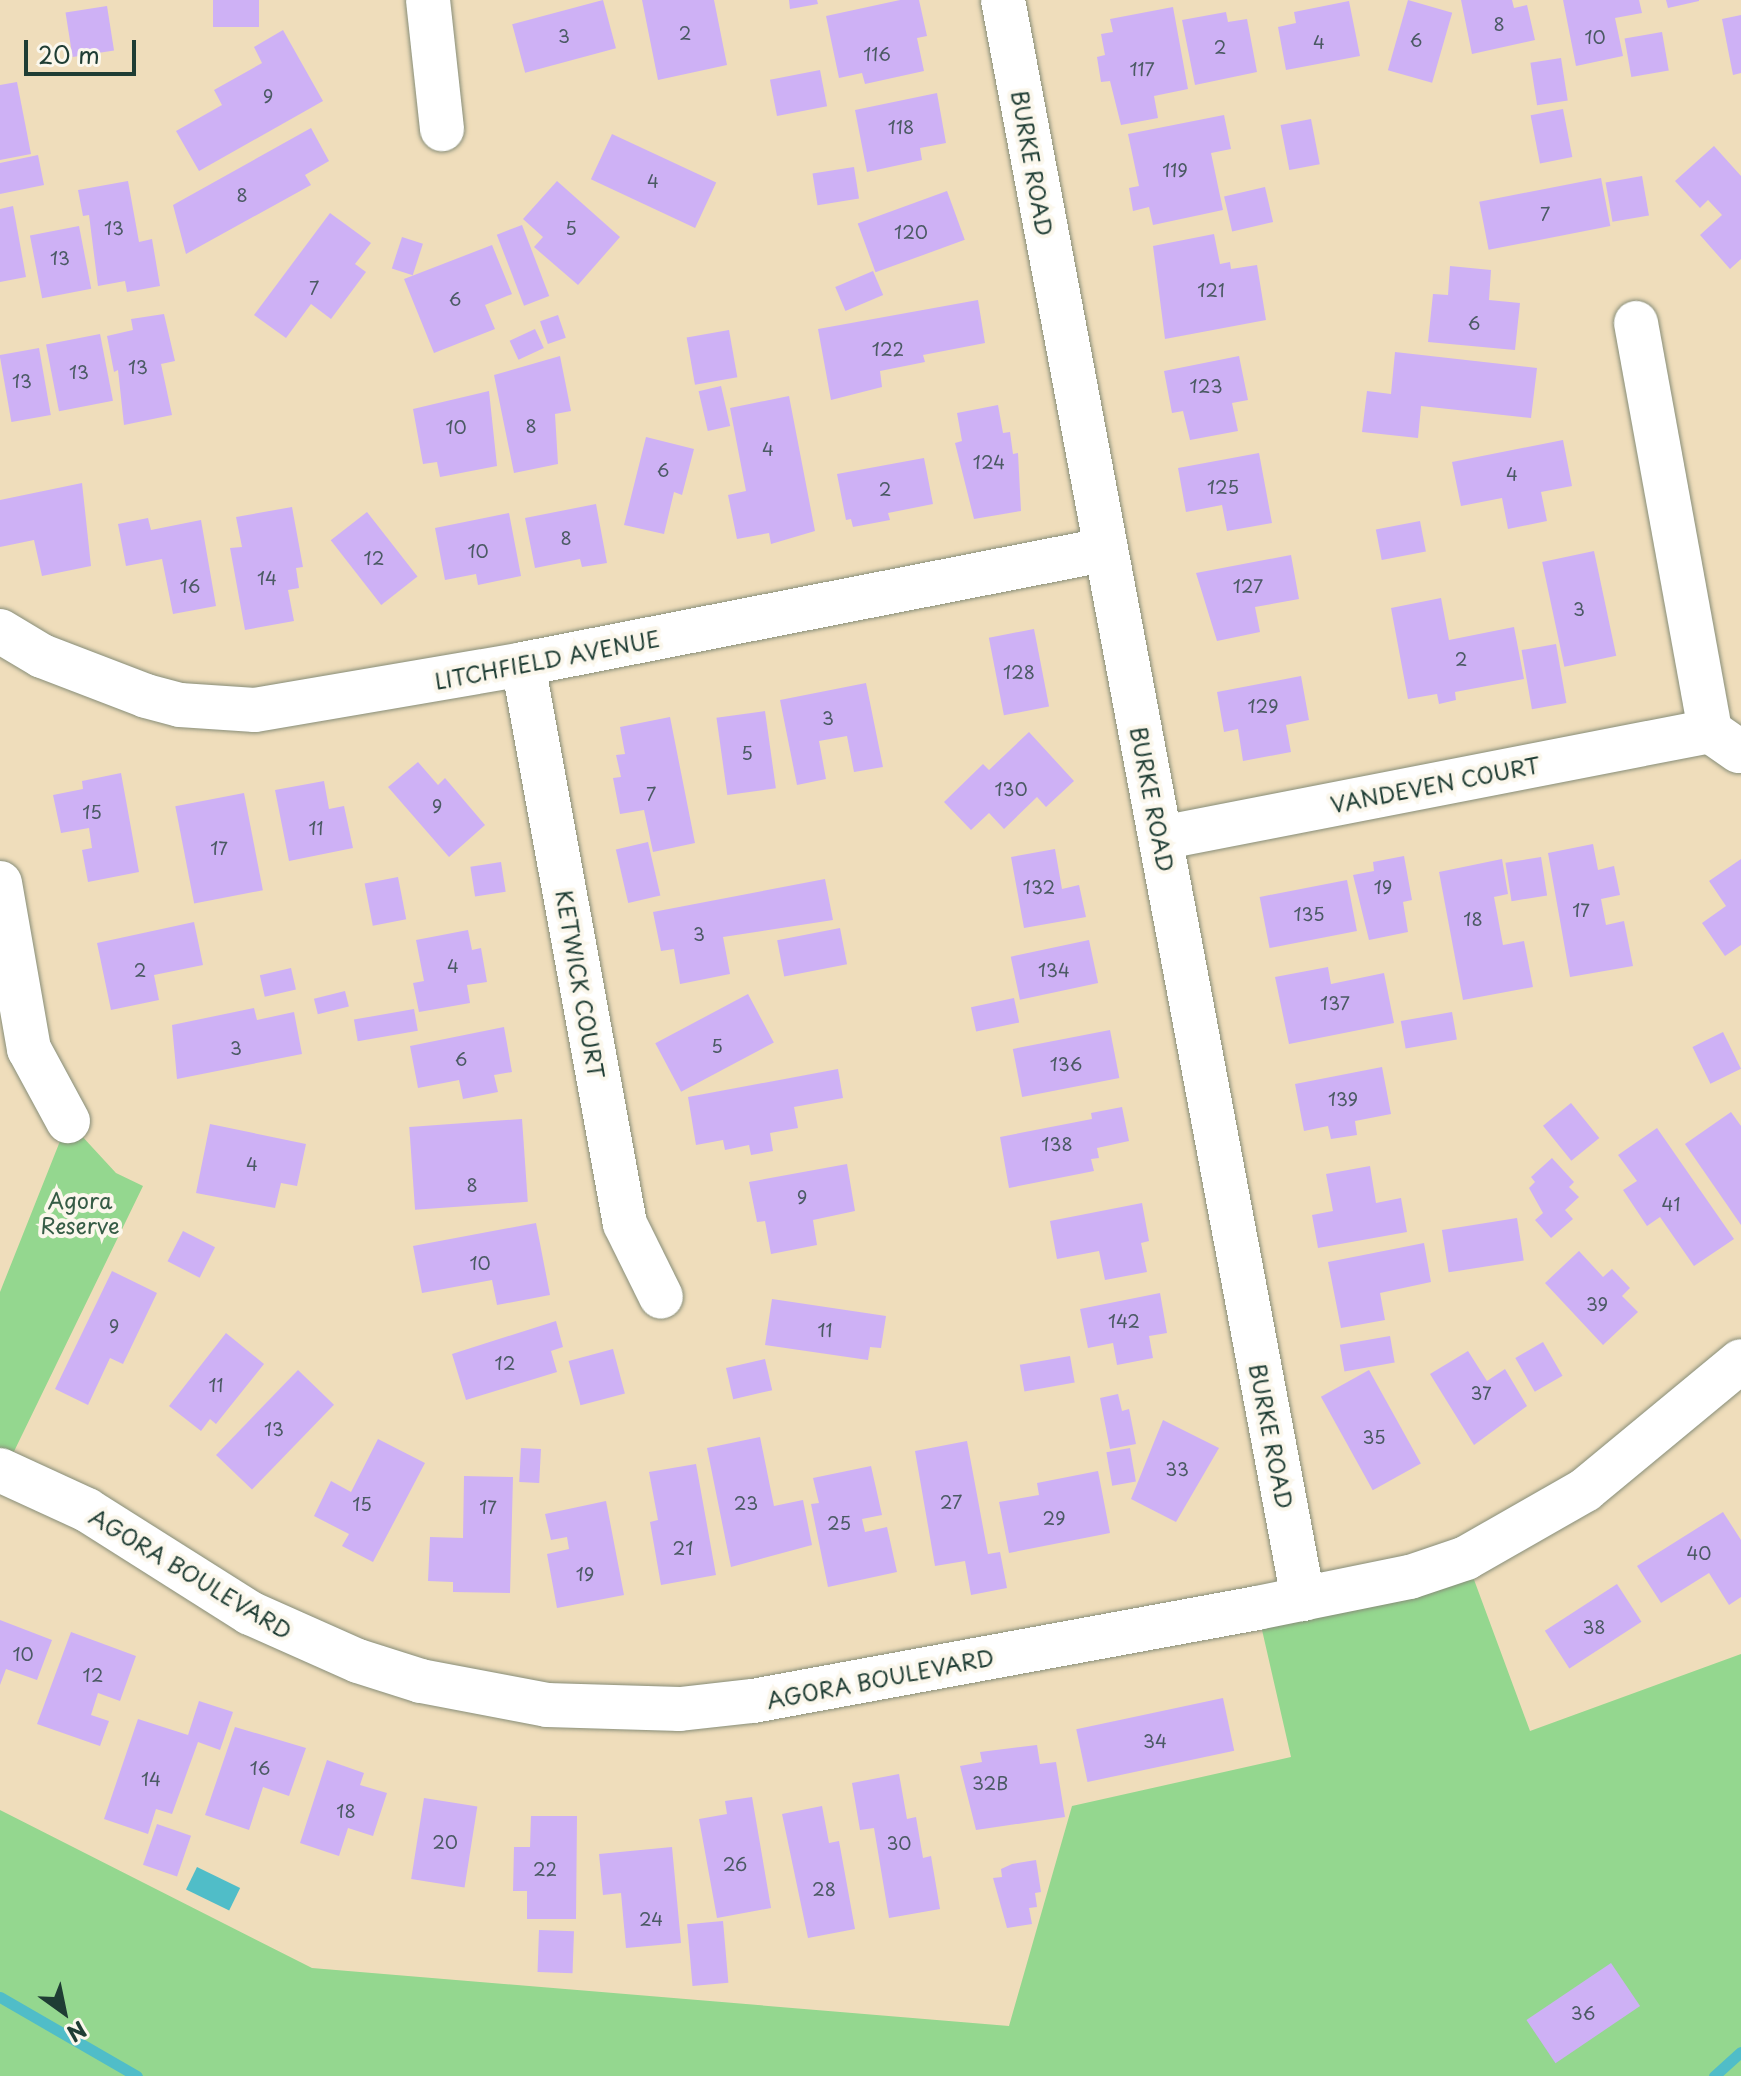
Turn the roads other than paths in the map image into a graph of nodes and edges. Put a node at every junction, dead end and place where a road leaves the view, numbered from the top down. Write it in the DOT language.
graph roads {
  1 [pos="428,0"];
  2 [pos="1003,0"];
  3 [pos="442,129"];
  4 [pos="1636,323"];
  5 [pos="1103,550"];
  6 [pos="4,644"];
  7 [pos="523,664"];
  8 [pos="1725,741"];
  9 [pos="1161,838"];
  10 [pos="0,883"];
  11 [pos="68,1121"];
  12 [pos="661,1297"];
  13 [pos="1741,1361"];
  14 [pos="0,1470"];
  15 [pos="1303,1599"];
  1 -- 3 [label="street"];
  2 -- 5 [label="street, BURKE ROAD"];
  4 -- 8 [label="street, VANDEVEN COURT"];
  5 -- 7 [label="street, LITCHFIELD AVENUE"];
  5 -- 9 [label="street, BURKE ROAD"];
  6 -- 7 [label="street, LITCHFIELD AVENUE"];
  7 -- 12 [label="street, KETWICK COURT"];
  8 -- 9 [label="street, VANDEVEN COURT"];
  9 -- 15 [label="street, BURKE ROAD"];
  10 -- 11 [label="street"];
  13 -- 15 [label="street, AGORA BOULEVARD"];
  14 -- 15 [label="street, AGORA BOULEVARD"];
}
